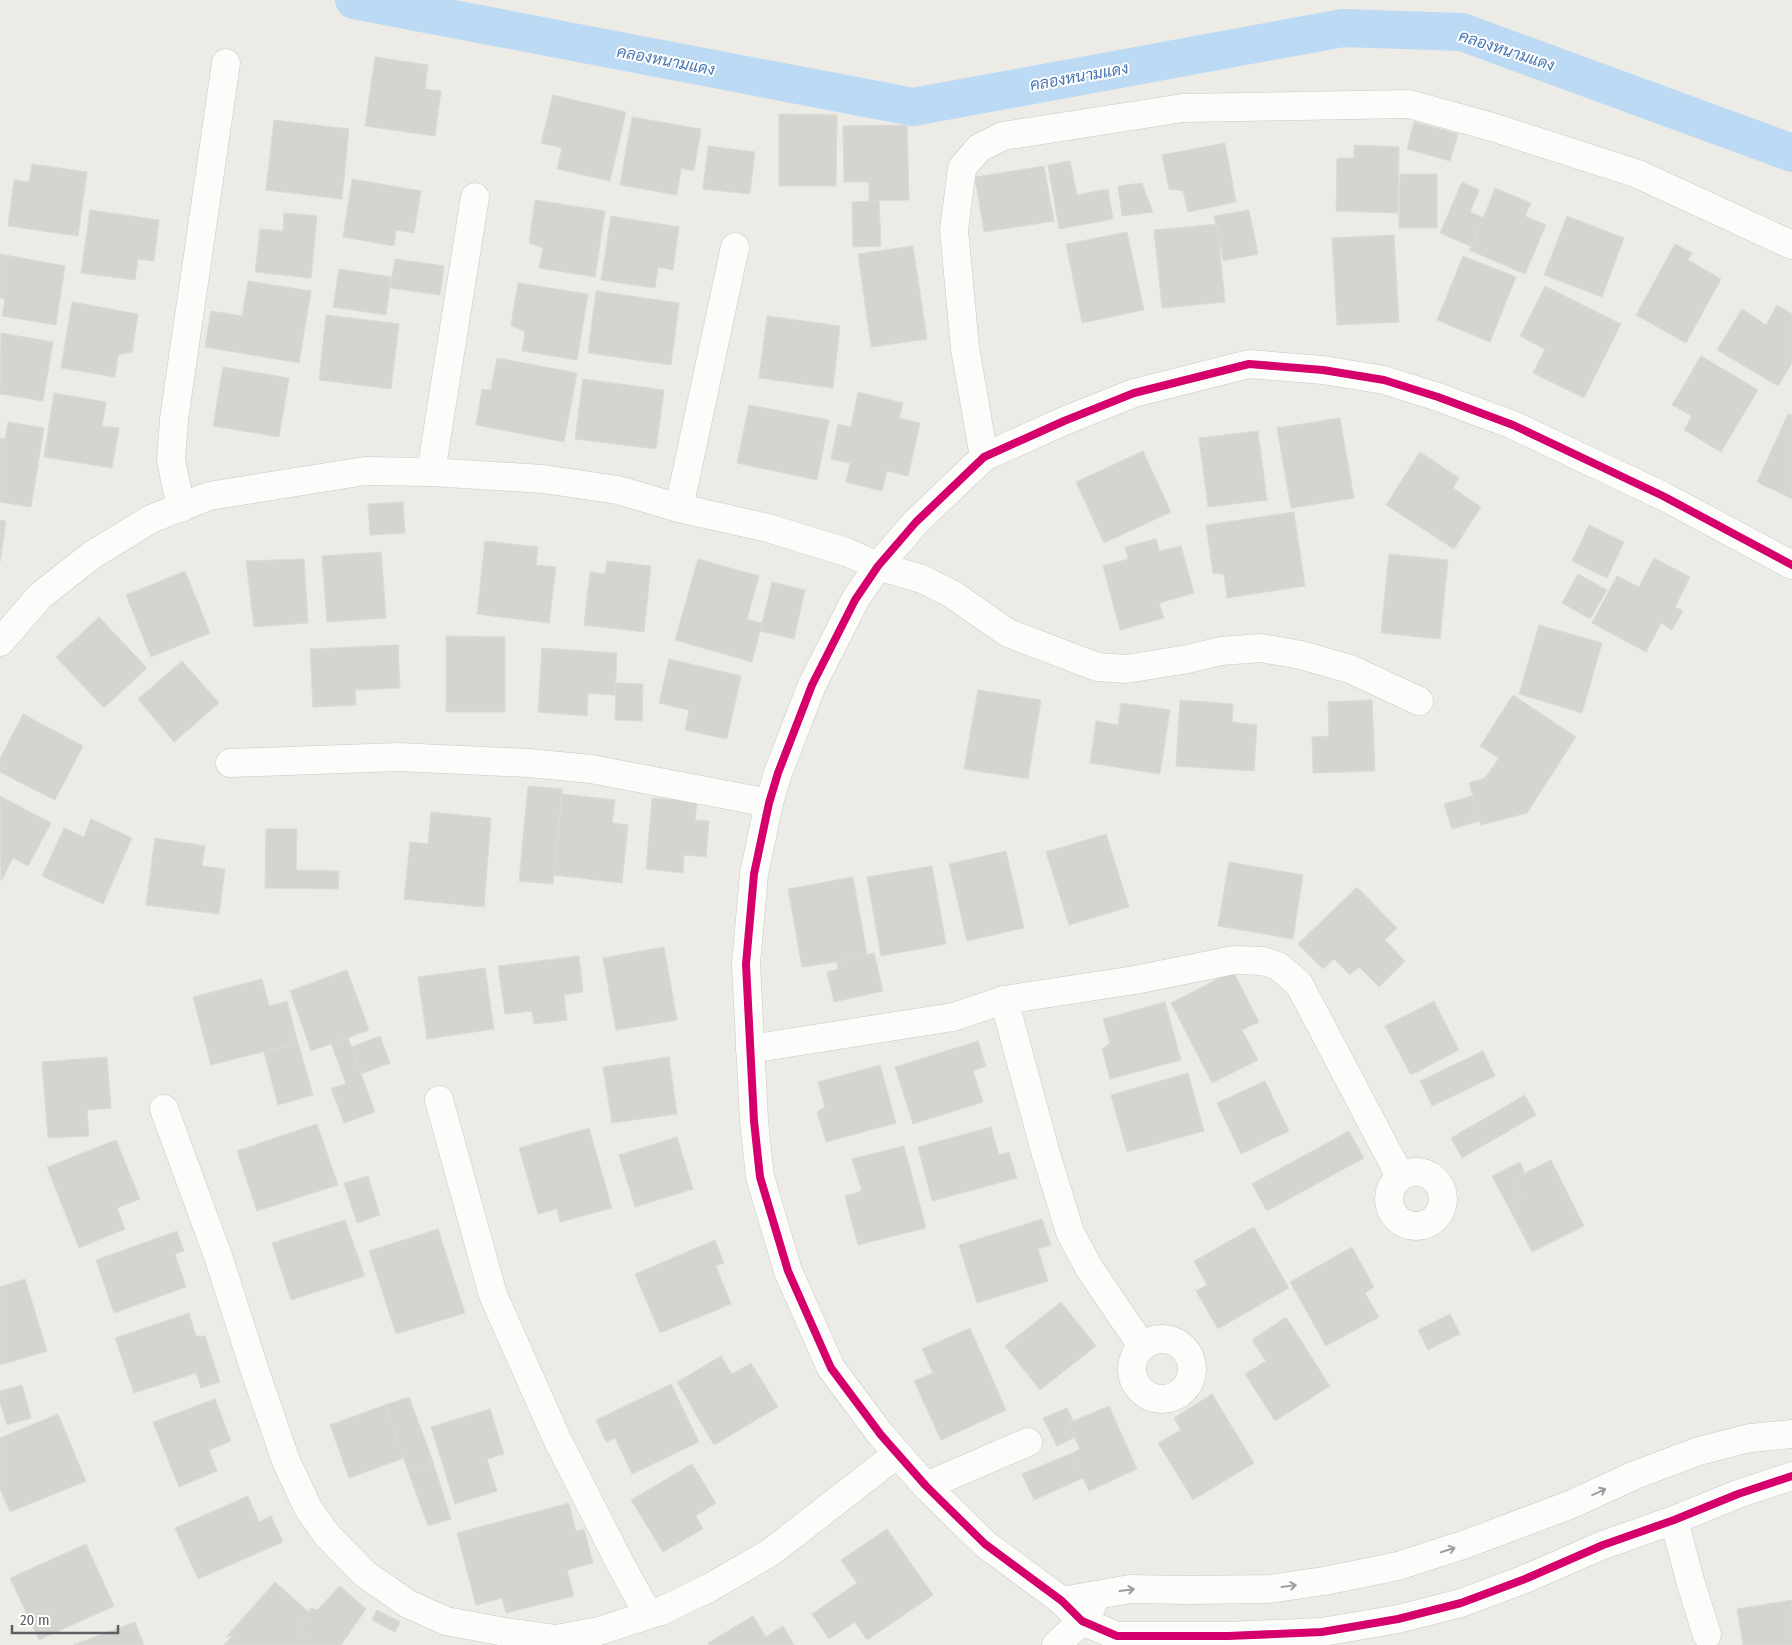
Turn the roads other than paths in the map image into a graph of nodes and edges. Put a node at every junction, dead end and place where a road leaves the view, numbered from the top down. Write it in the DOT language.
graph roads {
  1 [pos="226,63"];
  2 [pos="475,197"];
  3 [pos="1792,245"];
  4 [pos="735,248"];
  5 [pos="984,458"];
  6 [pos="431,472"];
  7 [pos="180,508"];
  8 [pos="679,508"];
  9 [pos="1792,565"];
  10 [pos="878,566"];
  11 [pos="0,642"];
  12 [pos="1420,702"];
  13 [pos="230,763"];
  14 [pos="769,803"];
  15 [pos="1004,1000"];
  16 [pos="750,1049"];
  17 [pos="439,1100"];
  18 [pos="164,1109"];
  19 [pos="1400,1176"];
  20 [pos="1142,1346"];
  21 [pos="1792,1434"];
  22 [pos="1028,1442"];
  23 [pos="897,1454"];
  24 [pos="1792,1476"];
  25 [pos="926,1486"];
  26 [pos="1674,1520"];
  27 [pos="1100,1594"];
  28 [pos="1054,1596"];
  29 [pos="648,1614"];
  30 [pos="1082,1621"];
  31 [pos="1707,1635"];
  32 [pos="1056,1645"];
  1 -- 7 [label="street"];
  2 -- 6 [label="street"];
  3 -- 5 [label="street"];
  4 -- 8 [label="street"];
  5 -- 9 [label="street"];
  5 -- 10 [label="street"];
  6 -- 7 [label="street"];
  6 -- 8 [label="street"];
  7 -- 11 [label="street"];
  8 -- 10 [label="street"];
  10 -- 12 [label="street"];
  10 -- 14 [label="street"];
  13 -- 14 [label="street"];
  14 -- 16 [label="street"];
  15 -- 16 [label="street"];
  15 -- 19 [label="street"];
  15 -- 20 [label="street"];
  16 -- 23 [label="street"];
  17 -- 29 [label="street"];
  18 -- 29 [label="street"];
  27 -- 21 [label="street, one-way"];
  22 -- 25 [label="street"];
  23 -- 25 [label="street"];
  23 -- 29 [label="street"];
  24 -- 26 [label="street"];
  25 -- 28 [label="street"];
  26 -- 30 [label="street"];
  26 -- 31 [label="street"];
  27 -- 28 [label="street"];
  27 -- 30 [label="street"];
  28 -- 30 [label="street"];
  30 -- 32 [label="street"];
}
